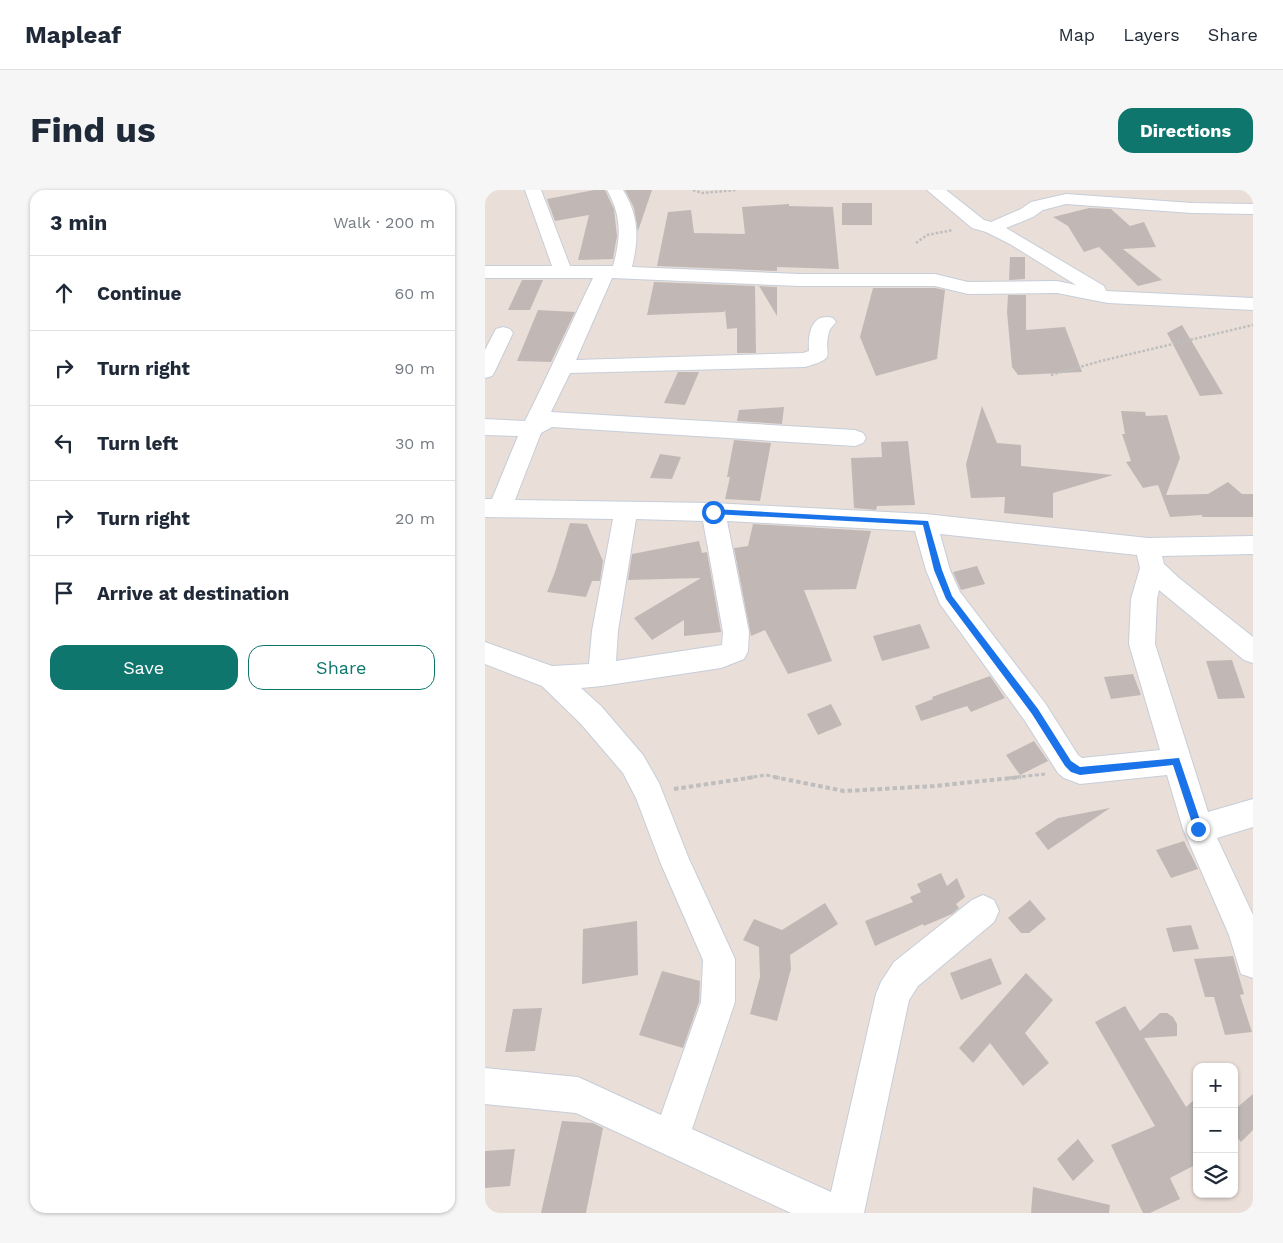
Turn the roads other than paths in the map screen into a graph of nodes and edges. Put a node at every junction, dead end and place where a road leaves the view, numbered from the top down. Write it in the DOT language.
graph roads {
  1 [pos="533,190"];
  2 [pos="615,190"];
  3 [pos="935,190"];
  4 [pos="1253,209"];
  5 [pos="985,226"];
  6 [pos="485,272"];
  7 [pos="563,272"];
  8 [pos="613,272"];
  9 [pos="1108,297"];
  10 [pos="1253,304"];
  11 [pos="826,322"];
  12 [pos="503,333"];
  13 [pos="563,367"];
  14 [pos="485,371"];
  15 [pos="485,427"];
  16 [pos="532,429"];
  17 [pos="855,438"];
  18 [pos="492,508"];
  19 [pos="626,511"];
  20 [pos="713,512"];
  21 [pos="925,523"];
  22 [pos="1253,546"];
  23 [pos="1150,557"];
  24 [pos="1253,652"];
  25 [pos="485,653"];
  26 [pos="601,675"];
  27 [pos="552,678"];
  28 [pos="1176,761"];
  29 [pos="1253,813"];
  30 [pos="1198,829"];
  31 [pos="983,911"];
  32 [pos="1253,962"];
  33 [pos="485,1086"];
  34 [pos="671,1137"];
  35 [pos="833,1213"];
  36 [pos="845,1213"];
  1 -- 7 [label="street"];
  2 -- 8 [label="street"];
  3 -- 5 [label="street"];
  4 -- 5 [label="street"];
  5 -- 9 [label="street"];
  6 -- 7 [label="street"];
  7 -- 8 [label="street"];
  8 -- 9 [label="street"];
  8 -- 13 [label="street"];
  9 -- 10 [label="street"];
  11 -- 13 [label="street"];
  12 -- 14 [label="street"];
  13 -- 16 [label="street"];
  15 -- 16 [label="street"];
  16 -- 17 [label="street"];
  16 -- 18 [label="street"];
  18 -- 19 [label="street"];
  19 -- 20 [label="street"];
  19 -- 26 [label="street"];
  20 -- 21 [label="street"];
  20 -- 26 [label="street"];
  21 -- 23 [label="street"];
  21 -- 28 [label="street"];
  22 -- 23 [label="street"];
  23 -- 24 [label="street"];
  23 -- 28 [label="street"];
  25 -- 27 [label="street"];
  26 -- 27 [label="street"];
  27 -- 34 [label="street"];
  28 -- 30 [label="street"];
  29 -- 30 [label="street"];
  30 -- 32 [label="street"];
  31 -- 36 [label="street"];
  33 -- 34 [label="street"];
  34 -- 35 [label="street"];
}
